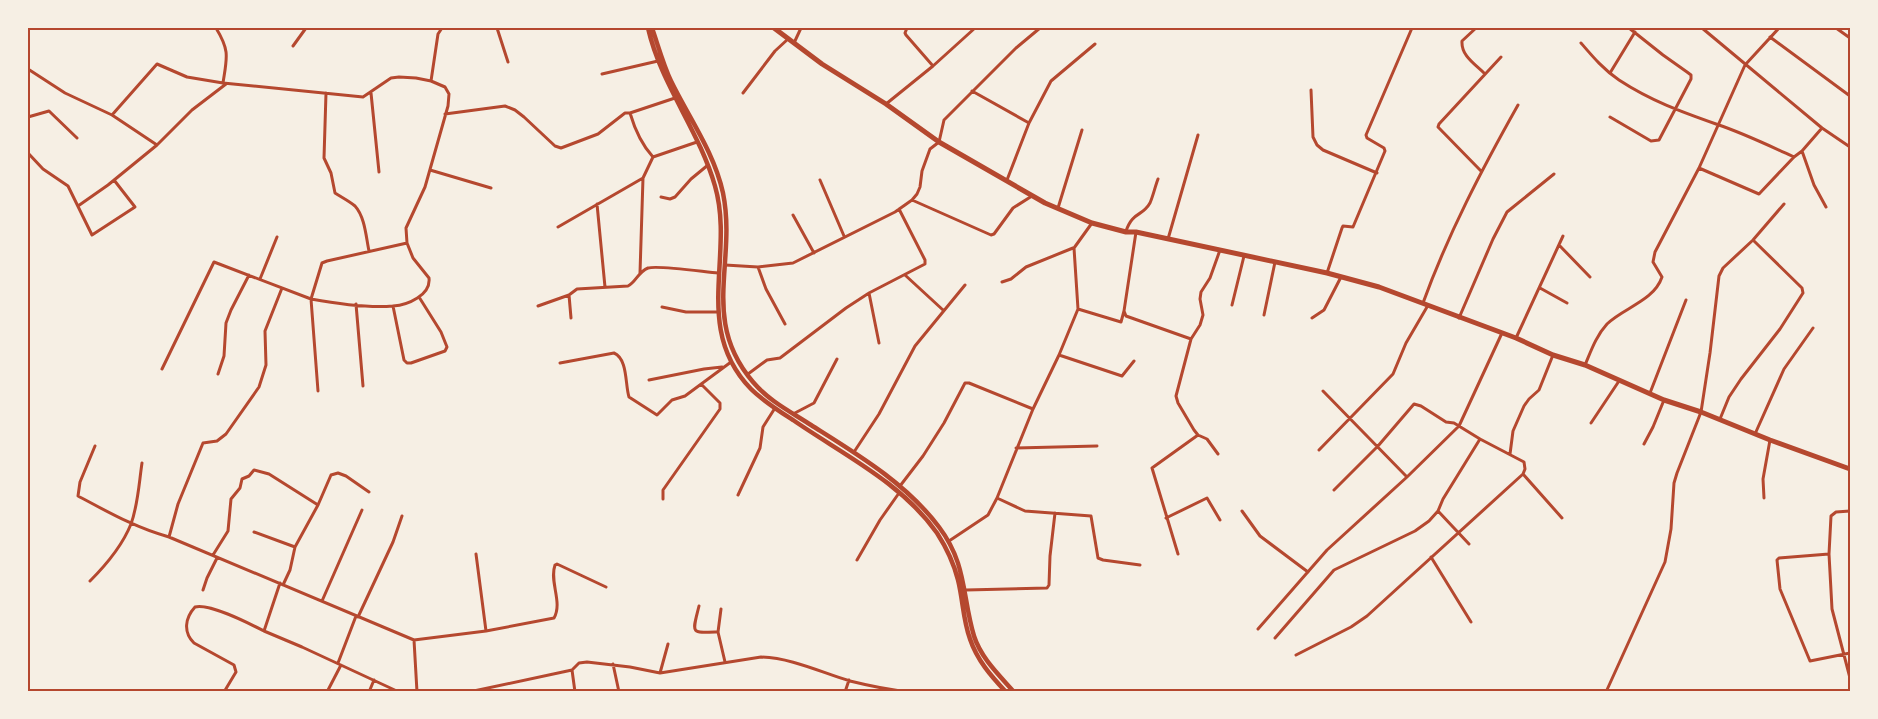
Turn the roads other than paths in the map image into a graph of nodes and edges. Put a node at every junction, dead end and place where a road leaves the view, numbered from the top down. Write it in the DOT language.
graph roads {
  1 [pos="216,28"];
  2 [pos="306,28"];
  3 [pos="442,28"];
  4 [pos="497,28"];
  5 [pos="648,28"];
  6 [pos="652,28"];
  7 [pos="774,28"];
  8 [pos="802,28"];
  9 [pos="906,28"];
  10 [pos="975,28"];
  11 [pos="1040,28"];
  12 [pos="1412,28"];
  13 [pos="1476,28"];
  14 [pos="1629,28"];
  15 [pos="1702,28"];
  16 [pos="1779,28"];
  17 [pos="1836,28"];
  18 [pos="1635,32"];
  19 [pos="1770,37"];
  20 [pos="1850,38"];
  21 [pos="788,39"];
  22 [pos="1581,43"];
  23 [pos="794,44"];
  24 [pos="1095,44"];
  25 [pos="293,46"];
  26 [pos="1501,57"];
  27 [pos="658,61"];
  28 [pos="508,62"];
  29 [pos="1745,64"];
  30 [pos="933,66"];
  31 [pos="28,69"];
  32 [pos="1610,73"];
  33 [pos="602,74"];
  34 [pos="1485,74"];
  35 [pos="431,81"];
  36 [pos="225,83"];
  37 [pos="1311,90"];
  38 [pos="972,91"];
  39 [pos="326,93"];
  40 [pos="371,93"];
  41 [pos="743,93"];
  42 [pos="1850,96"];
  43 [pos="675,98"];
  44 [pos="886,104"];
  45 [pos="1518,105"];
  46 [pos="1674,110"];
  47 [pos="445,114"];
  48 [pos="630,114"];
  49 [pos="112,115"];
  50 [pos="28,117"];
  51 [pos="1610,117"];
  52 [pos="1028,123"];
  53 [pos="1718,124"];
  54 [pos="1822,128"];
  55 [pos="1082,130"];
  56 [pos="1198,135"];
  57 [pos="77,138"];
  58 [pos="697,142"];
  59 [pos="939,142"];
  60 [pos="157,144"];
  61 [pos="1850,147"];
  62 [pos="1802,150"];
  63 [pos="28,153"];
  64 [pos="652,157"];
  65 [pos="1794,157"];
  66 [pos="708,166"];
  67 [pos="1699,168"];
  68 [pos="430,170"];
  69 [pos="1481,171"];
  70 [pos="379,172"];
  71 [pos="1377,172"];
  72 [pos="1554,174"];
  73 [pos="643,178"];
  74 [pos="1158,179"];
  75 [pos="114,180"];
  76 [pos="820,180"];
  77 [pos="1007,180"];
  78 [pos="491,188"];
  79 [pos="1033,196"];
  80 [pos="660,197"];
  81 [pos="912,200"];
  82 [pos="597,204"];
  83 [pos="1784,204"];
  84 [pos="78,206"];
  85 [pos="1826,208"];
  86 [pos="1058,209"];
  87 [pos="899,210"];
  88 [pos="793,215"];
  89 [pos="1092,223"];
  90 [pos="558,227"];
  91 [pos="1126,232"];
  92 [pos="1136,232"];
  93 [pos="844,236"];
  94 [pos="1563,236"];
  95 [pos="277,237"];
  96 [pos="1168,239"];
  97 [pos="1753,240"];
  98 [pos="407,243"];
  99 [pos="1559,245"];
  100 [pos="1074,248"];
  101 [pos="1220,250"];
  102 [pos="370,251"];
  103 [pos="814,253"];
  104 [pos="1245,255"];
  105 [pos="1275,261"];
  106 [pos="725,265"];
  107 [pos="758,267"];
  108 [pos="640,273"];
  109 [pos="718,273"];
  110 [pos="1327,273"];
  111 [pos="249,275"];
  112 [pos="905,275"];
  113 [pos="1341,277"];
  114 [pos="1590,277"];
  115 [pos="260,279"];
  116 [pos="1002,282"];
  117 [pos="965,285"];
  118 [pos="605,286"];
  119 [pos="282,288"];
  120 [pos="1540,288"];
  121 [pos="869,293"];
  122 [pos="569,295"];
  123 [pos="419,297"];
  124 [pos="311,299"];
  125 [pos="1686,300"];
  126 [pos="1567,303"];
  127 [pos="356,304"];
  128 [pos="1232,305"];
  129 [pos="1425,305"];
  130 [pos="393,306"];
  131 [pos="538,306"];
  132 [pos="662,307"];
  133 [pos="1078,309"];
  134 [pos="943,310"];
  135 [pos="1124,311"];
  136 [pos="718,312"];
  137 [pos="1264,315"];
  138 [pos="572,318"];
  139 [pos="1312,318"];
  140 [pos="1459,318"];
  141 [pos="785,324"];
  142 [pos="1813,328"];
  143 [pos="1502,334"];
  144 [pos="1516,338"];
  145 [pos="1191,339"];
  146 [pos="879,343"];
  147 [pos="1059,355"];
  148 [pos="1553,355"];
  149 [pos="837,359"];
  150 [pos="1134,360"];
  151 [pos="732,361"];
  152 [pos="560,363"];
  153 [pos="1585,365"];
  154 [pos="724,367"];
  155 [pos="162,369"];
  156 [pos="218,374"];
  157 [pos="747,375"];
  158 [pos="649,380"];
  159 [pos="1619,380"];
  160 [pos="701,384"];
  161 [pos="364,386"];
  162 [pos="318,391"];
  163 [pos="1323,391"];
  164 [pos="1650,393"];
  165 [pos="1664,400"];
  166 [pos="775,408"];
  167 [pos="1033,410"];
  168 [pos="1701,412"];
  169 [pos="793,414"];
  170 [pos="1351,418"];
  171 [pos="1720,420"];
  172 [pos="1591,423"];
  173 [pos="1459,426"];
  174 [pos="1755,434"];
  175 [pos="1198,435"];
  176 [pos="1480,439"];
  177 [pos="1770,440"];
  178 [pos="1644,444"];
  179 [pos="95,446"];
  180 [pos="1097,446"];
  181 [pos="1378,446"];
  182 [pos="1016,448"];
  183 [pos="1319,450"];
  184 [pos="853,452"];
  185 [pos="1218,454"];
  186 [pos="1510,454"];
  187 [pos="142,463"];
  188 [pos="1850,469"];
  189 [pos="1523,474"];
  190 [pos="1407,477"];
  191 [pos="900,486"];
  192 [pos="1334,490"];
  193 [pos="369,492"];
  194 [pos="899,493"];
  195 [pos="738,495"];
  196 [pos="997,498"];
  197 [pos="1764,498"];
  198 [pos="663,499"];
  199 [pos="318,505"];
  200 [pos="362,510"];
  201 [pos="1242,511"];
  202 [pos="1438,511"];
  203 [pos="1850,511"];
  204 [pos="1055,514"];
  205 [pos="402,516"];
  206 [pos="1166,518"];
  207 [pos="1562,518"];
  208 [pos="1220,520"];
  209 [pos="131,524"];
  210 [pos="254,532"];
  211 [pos="1458,532"];
  212 [pos="169,537"];
  213 [pos="949,541"];
  214 [pos="1469,544"];
  215 [pos="294,547"];
  216 [pos="476,554"];
  217 [pos="1178,554"];
  218 [pos="1829,554"];
  219 [pos="215,556"];
  220 [pos="1431,558"];
  221 [pos="857,560"];
  222 [pos="1140,565"];
  223 [pos="1308,572"];
  224 [pos="90,581"];
  225 [pos="281,584"];
  226 [pos="606,587"];
  227 [pos="203,590"];
  228 [pos="966,590"];
  229 [pos="322,601"];
  230 [pos="699,606"];
  231 [pos="721,609"];
  232 [pos="357,617"];
  233 [pos="1471,622"];
  234 [pos="1258,628"];
  235 [pos="264,631"];
  236 [pos="486,631"];
  237 [pos="718,632"];
  238 [pos="1275,638"];
  239 [pos="414,640"];
  240 [pos="668,644"];
  241 [pos="1850,653"];
  242 [pos="1844,654"];
  243 [pos="1296,655"];
  244 [pos="725,662"];
  245 [pos="339,664"];
  246 [pos="613,664"];
  247 [pos="572,670"];
  248 [pos="660,673"];
  249 [pos="1850,678"];
  250 [pos="374,680"];
  251 [pos="849,680"];
  252 [pos="891,691"];
  253 [pos="224,692"];
  254 [pos="327,692"];
  255 [pos="369,692"];
  256 [pos="399,692"];
  257 [pos="417,692"];
  258 [pos="469,692"];
  259 [pos="576,692"];
  260 [pos="619,692"];
  261 [pos="845,692"];
  262 [pos="910,692"];
  263 [pos="1006,692"];
  264 [pos="1014,692"];
  265 [pos="1606,692"];
  1 -- 36 [label="street"];
  2 -- 25 [label="street"];
  3 -- 35 [label="street"];
  4 -- 28 [label="street"];
  5 -- 27 [label="main road"];
  6 -- 106 [label="main road"];
  7 -- 21 [label="highway"];
  8 -- 23 [label="street"];
  9 -- 30 [label="street"];
  10 -- 30 [label="street"];
  11 -- 38 [label="street"];
  12 -- 71 [label="street"];
  13 -- 34 [label="street"];
  14 -- 18 [label="street"];
  15 -- 29 [label="street"];
  16 -- 19 [label="street"];
  17 -- 20 [label="street"];
  18 -- 32 [label="street"];
  18 -- 46 [label="street"];
  19 -- 29 [label="street"];
  19 -- 42 [label="street"];
  21 -- 23 [label="highway"];
  21 -- 41 [label="street"];
  22 -- 32 [label="street"];
  23 -- 44 [label="highway"];
  24 -- 52 [label="street"];
  26 -- 34 [label="street"];
  27 -- 33 [label="street"];
  27 -- 43 [label="main road"];
  29 -- 53 [label="street"];
  29 -- 54 [label="street"];
  30 -- 44 [label="street"];
  31 -- 49 [label="street"];
  32 -- 46 [label="street"];
  34 -- 69 [label="street"];
  35 -- 40 [label="street"];
  35 -- 47 [label="street"];
  36 -- 39 [label="street"];
  36 -- 49 [label="street"];
  36 -- 60 [label="street"];
  37 -- 71 [label="street"];
  38 -- 52 [label="street"];
  38 -- 59 [label="street"];
  39 -- 40 [label="street"];
  39 -- 102 [label="street"];
  40 -- 70 [label="street"];
  43 -- 48 [label="street"];
  43 -- 58 [label="main road"];
  44 -- 59 [label="highway"];
  45 -- 69 [label="street"];
  46 -- 51 [label="street"];
  46 -- 53 [label="street"];
  47 -- 48 [label="street"];
  47 -- 68 [label="street"];
  48 -- 64 [label="street"];
  49 -- 60 [label="street"];
  50 -- 57 [label="street"];
  52 -- 77 [label="street"];
  53 -- 65 [label="street"];
  53 -- 67 [label="street"];
  54 -- 61 [label="street"];
  54 -- 62 [label="street"];
  55 -- 86 [label="street"];
  56 -- 96 [label="street"];
  58 -- 64 [label="street"];
  58 -- 66 [label="main road"];
  59 -- 77 [label="highway"];
  59 -- 81 [label="street"];
  60 -- 75 [label="street"];
  62 -- 65 [label="street"];
  62 -- 85 [label="street"];
  63 -- 84 [label="street"];
  64 -- 73 [label="street"];
  65 -- 67 [label="street"];
  66 -- 80 [label="street"];
  66 -- 109 [label="main road"];
  67 -- 153 [label="street"];
  68 -- 78 [label="street"];
  68 -- 98 [label="street"];
  69 -- 129 [label="street"];
  71 -- 110 [label="street"];
  72 -- 140 [label="street"];
  73 -- 82 [label="street"];
  73 -- 108 [label="street"];
  74 -- 91 [label="street"];
  75 -- 84 [label="street"];
  75 -- 84 [label="street"];
  76 -- 93 [label="street"];
  77 -- 79 [label="highway"];
  79 -- 81 [label="street"];
  79 -- 86 [label="highway"];
  81 -- 87 [label="street"];
  82 -- 90 [label="street"];
  82 -- 118 [label="street"];
  83 -- 97 [label="street"];
  86 -- 89 [label="highway"];
  87 -- 93 [label="street"];
  87 -- 112 [label="street"];
  88 -- 103 [label="street"];
  89 -- 91 [label="highway"];
  89 -- 100 [label="street"];
  91 -- 92 [label="highway"];
  92 -- 96 [label="highway"];
  92 -- 135 [label="street"];
  93 -- 103 [label="street"];
  94 -- 99 [label="street"];
  95 -- 115 [label="street"];
  96 -- 101 [label="highway"];
  97 -- 168 [label="street"];
  97 -- 171 [label="street"];
  98 -- 102 [label="street"];
  98 -- 123 [label="street"];
  99 -- 114 [label="street"];
  99 -- 120 [label="street"];
  100 -- 116 [label="street"];
  100 -- 133 [label="street"];
  101 -- 104 [label="highway"];
  101 -- 145 [label="street"];
  102 -- 124 [label="street"];
  103 -- 107 [label="street"];
  104 -- 105 [label="highway"];
  104 -- 128 [label="street"];
  105 -- 110 [label="highway"];
  105 -- 137 [label="street"];
  106 -- 107 [label="street"];
  106 -- 157 [label="main road"];
  107 -- 141 [label="street"];
  108 -- 109 [label="street"];
  108 -- 118 [label="street"];
  109 -- 136 [label="main road"];
  110 -- 113 [label="highway"];
  111 -- 115 [label="street"];
  111 -- 155 [label="street"];
  111 -- 156 [label="street"];
  112 -- 121 [label="street"];
  112 -- 134 [label="street"];
  113 -- 129 [label="highway"];
  113 -- 139 [label="street"];
  115 -- 119 [label="street"];
  117 -- 134 [label="street"];
  118 -- 122 [label="street"];
  119 -- 124 [label="street"];
  119 -- 212 [label="street"];
  120 -- 126 [label="street"];
  120 -- 144 [label="street"];
  121 -- 146 [label="street"];
  121 -- 157 [label="street"];
  122 -- 131 [label="street"];
  122 -- 138 [label="street"];
  123 -- 130 [label="street"];
  123 -- 130 [label="street"];
  124 -- 127 [label="street"];
  124 -- 162 [label="street"];
  125 -- 164 [label="street"];
  127 -- 130 [label="street"];
  127 -- 161 [label="street"];
  129 -- 140 [label="highway"];
  129 -- 170 [label="street"];
  132 -- 136 [label="street"];
  133 -- 135 [label="street"];
  133 -- 147 [label="street"];
  134 -- 184 [label="street"];
  135 -- 145 [label="street"];
  136 -- 151 [label="main road"];
  140 -- 143 [label="highway"];
  142 -- 174 [label="street"];
  143 -- 144 [label="highway"];
  143 -- 173 [label="street"];
  144 -- 148 [label="highway"];
  145 -- 175 [label="street"];
  147 -- 150 [label="street"];
  147 -- 167 [label="street"];
  148 -- 153 [label="highway"];
  148 -- 186 [label="street"];
  149 -- 169 [label="street"];
  151 -- 154 [label="street"];
  151 -- 166 [label="main road"];
  152 -- 160 [label="street"];
  153 -- 159 [label="highway"];
  154 -- 158 [label="street"];
  154 -- 160 [label="street"];
  157 -- 169 [label="main road"];
  159 -- 164 [label="highway"];
  159 -- 172 [label="street"];
  160 -- 198 [label="street"];
  163 -- 170 [label="street"];
  164 -- 165 [label="highway"];
  165 -- 168 [label="highway"];
  165 -- 178 [label="street"];
  166 -- 194 [label="main road"];
  166 -- 195 [label="street"];
  167 -- 182 [label="street"];
  167 -- 191 [label="street"];
  168 -- 171 [label="highway"];
  168 -- 265 [label="street"];
  169 -- 184 [label="main road"];
  170 -- 181 [label="street"];
  170 -- 183 [label="street"];
  171 -- 174 [label="highway"];
  173 -- 176 [label="street"];
  173 -- 181 [label="street"];
  173 -- 190 [label="street"];
  174 -- 177 [label="highway"];
  175 -- 185 [label="street"];
  175 -- 206 [label="street"];
  176 -- 186 [label="street"];
  176 -- 202 [label="street"];
  177 -- 188 [label="highway"];
  177 -- 197 [label="street"];
  179 -- 209 [label="street"];
  180 -- 182 [label="street"];
  181 -- 190 [label="street"];
  181 -- 192 [label="street"];
  182 -- 196 [label="street"];
  184 -- 191 [label="main road"];
  186 -- 189 [label="street"];
  187 -- 209 [label="street"];
  189 -- 207 [label="street"];
  189 -- 211 [label="street"];
  190 -- 223 [label="street"];
  191 -- 213 [label="main road"];
  193 -- 199 [label="street"];
  194 -- 221 [label="street"];
  194 -- 263 [label="main road"];
  196 -- 204 [label="street"];
  196 -- 213 [label="street"];
  199 -- 215 [label="street"];
  199 -- 219 [label="street"];
  200 -- 229 [label="street"];
  201 -- 223 [label="street"];
  202 -- 211 [label="street"];
  202 -- 238 [label="street"];
  203 -- 218 [label="street"];
  204 -- 222 [label="street"];
  204 -- 228 [label="street"];
  205 -- 232 [label="street"];
  206 -- 208 [label="street"];
  206 -- 217 [label="street"];
  209 -- 212 [label="street"];
  209 -- 224 [label="street"];
  210 -- 215 [label="street"];
  211 -- 214 [label="street"];
  211 -- 220 [label="street"];
  212 -- 219 [label="street"];
  213 -- 228 [label="main road"];
  215 -- 225 [label="street"];
  216 -- 236 [label="street"];
  218 -- 242 [label="street"];
  218 -- 242 [label="street"];
  219 -- 225 [label="street"];
  219 -- 227 [label="street"];
  220 -- 233 [label="street"];
  220 -- 243 [label="street"];
  223 -- 234 [label="street"];
  225 -- 229 [label="street"];
  225 -- 235 [label="street"];
  226 -- 236 [label="street"];
  228 -- 264 [label="main road"];
  229 -- 232 [label="street"];
  230 -- 237 [label="street"];
  231 -- 237 [label="street"];
  232 -- 239 [label="street"];
  232 -- 245 [label="street"];
  235 -- 245 [label="street"];
  235 -- 253 [label="street"];
  236 -- 239 [label="street"];
  237 -- 244 [label="street"];
  239 -- 257 [label="street"];
  240 -- 248 [label="street"];
  241 -- 242 [label="street"];
  242 -- 249 [label="street"];
  244 -- 248 [label="street"];
  244 -- 251 [label="street"];
  245 -- 250 [label="street"];
  245 -- 254 [label="street"];
  246 -- 247 [label="street"];
  246 -- 248 [label="street"];
  246 -- 260 [label="street"];
  247 -- 258 [label="street"];
  247 -- 259 [label="street"];
  250 -- 255 [label="street"];
  250 -- 256 [label="street"];
  251 -- 252 [label="street"];
  251 -- 261 [label="street"];
  252 -- 262 [label="street"];
}
